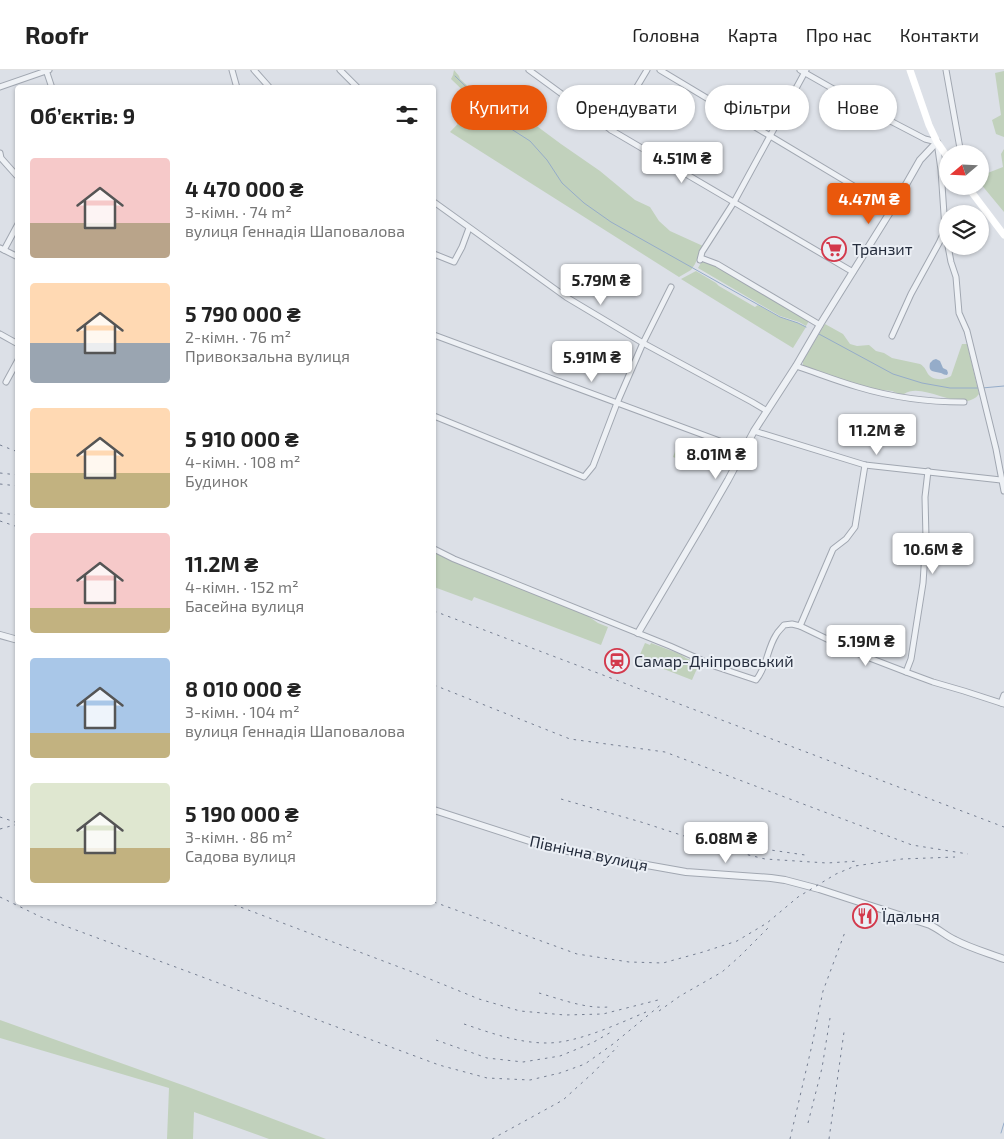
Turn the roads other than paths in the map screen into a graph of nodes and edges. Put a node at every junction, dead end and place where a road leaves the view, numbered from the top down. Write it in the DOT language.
graph roads {
  1 [pos="47,70"];
  2 [pos="232,70"];
  3 [pos="254,70"];
  4 [pos="340,70"];
  5 [pos="529,70"];
  6 [pos="647,70"];
  7 [pos="660,70"];
  8 [pos="910,70"];
  9 [pos="946,70"];
  10 [pos="803,71"];
  11 [pos="51,85"];
  12 [pos="236,85"];
  13 [pos="267,85"];
  14 [pos="355,85"];
  15 [pos="638,85"];
  16 [pos="0,87"];
  17 [pos="557,90"];
  18 [pos="611,130"];
  19 [pos="770,135"];
  20 [pos="937,142"];
  21 [pos="939,145"];
  22 [pos="959,145"];
  23 [pos="0,156"];
  24 [pos="15,175"];
  25 [pos="974,195"];
  26 [pos="734,202"];
  27 [pos="436,203"];
  28 [pos="943,205"];
  29 [pos="892,208"];
  30 [pos="469,228"];
  31 [pos="15,229"];
  32 [pos="1004,235"];
  33 [pos="939,243"];
  34 [pos="2,249"];
  35 [pos="436,255"];
  36 [pos="950,255"];
  37 [pos="15,256"];
  38 [pos="853,272"];
  39 [pos="671,287"];
  40 [pos="820,324"];
  41 [pos="0,334"];
  42 [pos="436,336"];
  43 [pos="892,336"];
  44 [pos="15,342"];
  45 [pos="643,343"];
  46 [pos="15,366"];
  47 [pos="796,366"];
  48 [pos="6,382"];
  49 [pos="964,402"];
  50 [pos="617,403"];
  51 [pos="767,411"];
  52 [pos="436,417"];
  53 [pos="754,431"];
  54 [pos="744,450"];
  55 [pos="865,465"];
  56 [pos="928,471"];
  57 [pos="1001,480"];
  58 [pos="1004,491"];
  59 [pos="436,550"];
  60 [pos="800,626"];
  61 [pos="638,633"];
  62 [pos="0,634"];
  63 [pos="15,639"];
  64 [pos="906,672"];
  65 [pos="1004,695"];
  66 [pos="1003,704"];
  67 [pos="436,811"];
  68 [pos="1004,959"];
  1 -- 11 [label="street"];
  1 -- 16 [label="street"];
  2 -- 12 [label="street"];
  3 -- 13 [label="street"];
  4 -- 14 [label="street"];
  5 -- 17 [label="street"];
  6 -- 15 [label="street"];
  7 -- 19 [label="street"];
  8 -- 20 [label="main road"];
  9 -- 22 [label="street"];
  10 -- 19 [label="street"];
  10 -- 20 [label="street"];
  18 -- 26 [label="street"];
  19 -- 26 [label="street"];
  19 -- 29 [label="street"];
  20 -- 21 [label="main road"];
  20 -- 28 [label="street"];
  20 -- 29 [label="street"];
  23 -- 24 [label="street"];
  25 -- 32 [label="main road"];
  26 -- 38 [label="street"];
  26 -- 40 [label="street"];
  27 -- 30 [label="street"];
  29 -- 38 [label="street"];
  30 -- 35 [label="street"];
  30 -- 45 [label="street"];
  31 -- 34 [label="street"];
  33 -- 43 [label="street"];
  34 -- 37 [label="street"];
  36 -- 57 [label="street"];
  38 -- 40 [label="street"];
  39 -- 45 [label="street"];
  40 -- 47 [label="street"];
  41 -- 44 [label="street"];
  42 -- 50 [label="street"];
  45 -- 50 [label="street"];
  45 -- 51 [label="street"];
  46 -- 48 [label="street"];
  47 -- 49 [label="street"];
  47 -- 51 [label="street"];
  50 -- 52 [label="street"];
  50 -- 54 [label="street"];
  51 -- 53 [label="street"];
  53 -- 54 [label="street"];
  53 -- 55 [label="street"];
  54 -- 61 [label="street"];
  55 -- 56 [label="street"];
  55 -- 60 [label="street"];
  56 -- 57 [label="street"];
  56 -- 64 [label="street"];
  57 -- 58 [label="street"];
  59 -- 61 [label="street"];
  60 -- 61 [label="street"];
  60 -- 64 [label="street"];
  62 -- 63 [label="street"];
  64 -- 66 [label="street"];
  65 -- 66 [label="street"];
  67 -- 68 [label="street, Північна вулиця"];
}
